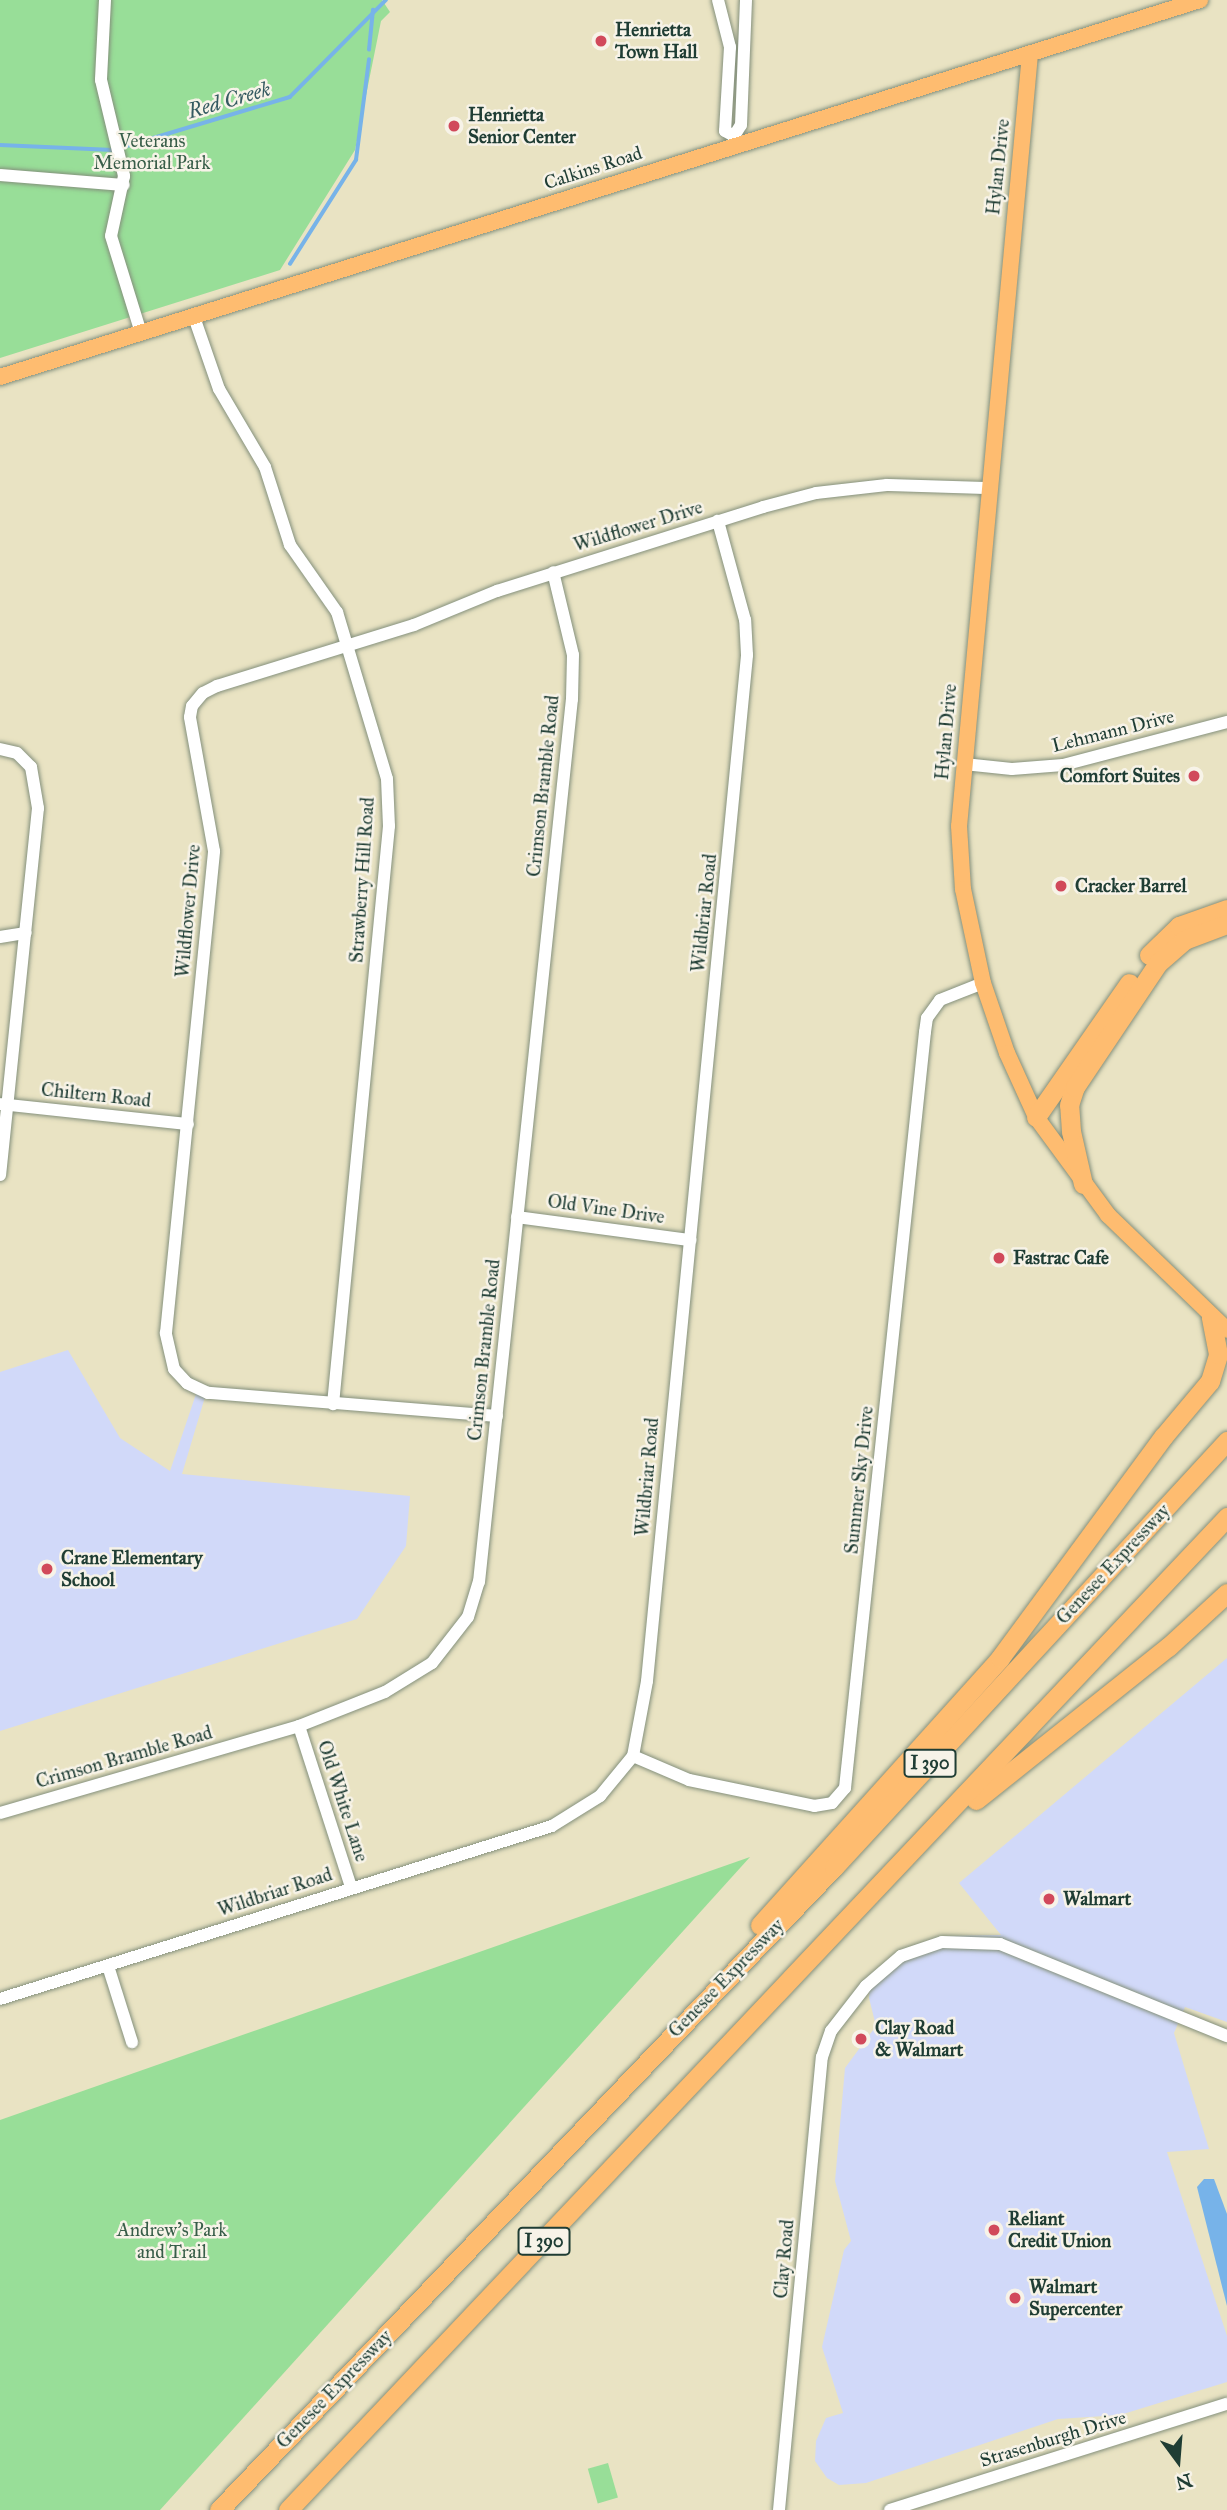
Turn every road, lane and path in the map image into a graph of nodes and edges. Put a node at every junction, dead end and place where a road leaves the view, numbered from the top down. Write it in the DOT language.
graph roads {
  1 [pos="106,0"];
  2 [pos="718,0"];
  3 [pos="746,0"];
  4 [pos="1200,0"];
  5 [pos="1030,54"];
  6 [pos="734,140"];
  7 [pos="0,175"];
  8 [pos="124,185"];
  9 [pos="194,317"];
  10 [pos="141,333"];
  11 [pos="0,377"];
  12 [pos="987,488"];
  13 [pos="718,521"];
  14 [pos="553,572"];
  15 [pos="350,645"];
  16 [pos="1227,722"];
  17 [pos="0,749"];
  18 [pos="964,764"];
  19 [pos="1227,909"];
  20 [pos="1227,924"];
  21 [pos="26,933"];
  22 [pos="0,937"];
  23 [pos="983,983"];
  24 [pos="4,1104"];
  25 [pos="1036,1117"];
  26 [pos="188,1124"];
  27 [pos="0,1175"];
  28 [pos="1083,1184"];
  29 [pos="517,1217"];
  30 [pos="690,1240"];
  31 [pos="1219,1323"];
  32 [pos="333,1404"];
  33 [pos="497,1416"];
  34 [pos="1227,1441"];
  35 [pos="1227,1517"];
  36 [pos="1227,1593"];
  37 [pos="299,1726"];
  38 [pos="633,1756"];
  39 [pos="0,1813"];
  40 [pos="923,1842"];
  41 [pos="351,1887"];
  42 [pos="108,1966"];
  43 [pos="0,1999"];
  44 [pos="1227,2036"];
  45 [pos="132,2042"];
  46 [pos="628,2080"];
  47 [pos="1227,2404"];
  48 [pos="219,2510"];
  49 [pos="288,2510"];
  50 [pos="779,2510"];
  51 [pos="890,2510"];
  1 -- 8 [label="street"];
  2 -- 6 [label="street"];
  3 -- 6 [label="street"];
  4 -- 5 [label="main road, Calkins Road"];
  5 -- 6 [label="main road, Calkins Road"];
  5 -- 12 [label="main road, Hylan Drive"];
  6 -- 9 [label="main road, Calkins Road"];
  7 -- 8 [label="street"];
  8 -- 10 [label="street"];
  9 -- 10 [label="main road, Calkins Road"];
  9 -- 15 [label="street, Strawberry Hill Road"];
  10 -- 11 [label="main road, Calkins Road"];
  12 -- 13 [label="street, Wildflower Drive"];
  12 -- 18 [label="main road, Hylan Drive"];
  13 -- 14 [label="street, Wildflower Drive"];
  13 -- 30 [label="street, Wildbriar Road"];
  14 -- 15 [label="street, Wildflower Drive"];
  14 -- 29 [label="street, Crimson Bramble Road"];
  15 -- 26 [label="street, Wildflower Drive"];
  15 -- 32 [label="street, Strawberry Hill Road"];
  16 -- 18 [label="street, Lehmann Drive"];
  17 -- 21 [label="street"];
  18 -- 23 [label="main road, Hylan Drive"];
  19 -- 25 [label="highway"];
  20 -- 28 [label="highway"];
  21 -- 22 [label="street"];
  21 -- 24 [label="street"];
  23 -- 25 [label="main road, Hylan Drive"];
  23 -- 38 [label="street, Summer Sky Drive"];
  24 -- 26 [label="street, Chiltern Road"];
  24 -- 27 [label="street"];
  25 -- 28 [label="main road, Hylan Drive"];
  26 -- 32 [label="street, Wildflower Drive"];
  28 -- 31 [label="main road, Hylan Drive"];
  29 -- 30 [label="street, Old Vine Drive"];
  29 -- 33 [label="street, Crimson Bramble Road"];
  30 -- 38 [label="street, Wildbriar Road"];
  31 -- 46 [label="highway"];
  32 -- 33 [label="street, Wildflower Drive"];
  33 -- 37 [label="street, Crimson Bramble Road"];
  34 -- 46 [label="highway, Genesee Expressway / I 390"];
  35 -- 40 [label="highway, I 390"];
  36 -- 40 [label="highway"];
  37 -- 39 [label="street, Crimson Bramble Road"];
  37 -- 41 [label="street, Old White Lane"];
  38 -- 41 [label="street, Wildbriar Road"];
  40 -- 49 [label="highway, I 390"];
  41 -- 42 [label="street, Wildbriar Road"];
  42 -- 43 [label="street, Wildbriar Road"];
  42 -- 45 [label="street"];
  44 -- 50 [label="street, Clay Road"];
  46 -- 48 [label="highway, Genesee Expressway / I 390"];
  47 -- 51 [label="street, Strasenburgh Drive"];
}
